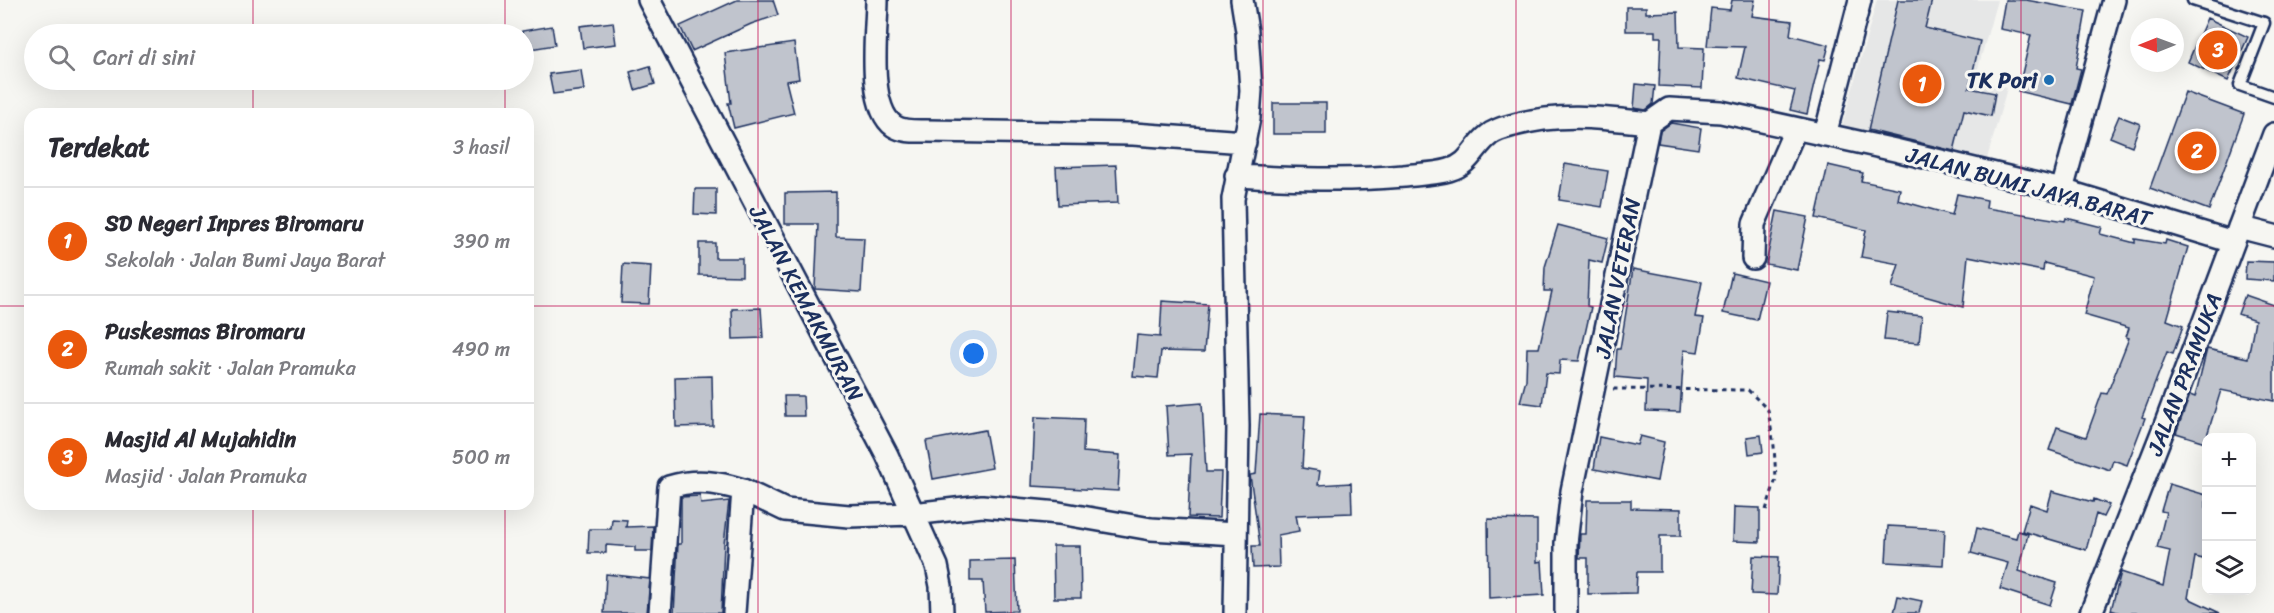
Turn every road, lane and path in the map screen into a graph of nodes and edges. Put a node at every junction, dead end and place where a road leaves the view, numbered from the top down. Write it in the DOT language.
graph roads {
  1 [pos="649,0"];
  2 [pos="877,0"];
  3 [pos="1242,0"];
  4 [pos="1860,0"];
  5 [pos="2114,0"];
  6 [pos="2193,0"];
  7 [pos="2274,97"];
  8 [pos="1649,123"];
  9 [pos="1795,130"];
  10 [pos="2274,134"];
  11 [pos="1825,135"];
  12 [pos="1245,142"];
  13 [pos="1236,176"];
  14 [pos="2062,190"];
  15 [pos="2236,234"];
  16 [pos="2274,236"];
  17 [pos="1753,258"];
  18 [pos="1596,389"];
  19 [pos="743,490"];
  20 [pos="1766,510"];
  21 [pos="913,514"];
  22 [pos="1236,534"];
  23 [pos="660,613"];
  24 [pos="734,613"];
  25 [pos="942,613"];
  26 [pos="1235,613"];
  27 [pos="1566,613"];
  28 [pos="2091,613"];
  1 -- 21 [label="street, JALAN KEMAKMURAN"];
  2 -- 12 [label="street"];
  3 -- 12 [label="street"];
  4 -- 11 [label="street"];
  5 -- 14 [label="street"];
  6 -- 7 [label="lane"];
  8 -- 9 [label="street"];
  8 -- 13 [label="street"];
  8 -- 18 [label="street, JALAN VETERAN"];
  9 -- 11 [label="street"];
  9 -- 17 [label="street"];
  10 -- 15 [label="street, JALAN PRAMUKA"];
  11 -- 14 [label="street, JALAN BUMI JAYA BARAT"];
  12 -- 13 [label="street"];
  13 -- 22 [label="street"];
  14 -- 15 [label="street, JALAN BUMI JAYA BARAT"];
  15 -- 16 [label="street, JALAN BUMI JAYA BARAT"];
  15 -- 28 [label="street, JALAN PRAMUKA"];
  18 -- 20 [label="path"];
  18 -- 27 [label="street, JALAN VETERAN"];
  19 -- 21 [label="street"];
  19 -- 23 [label="street"];
  19 -- 24 [label="street"];
  21 -- 22 [label="street"];
  21 -- 25 [label="street, JALAN KEMAKMURAN"];
  22 -- 26 [label="street"];
}
